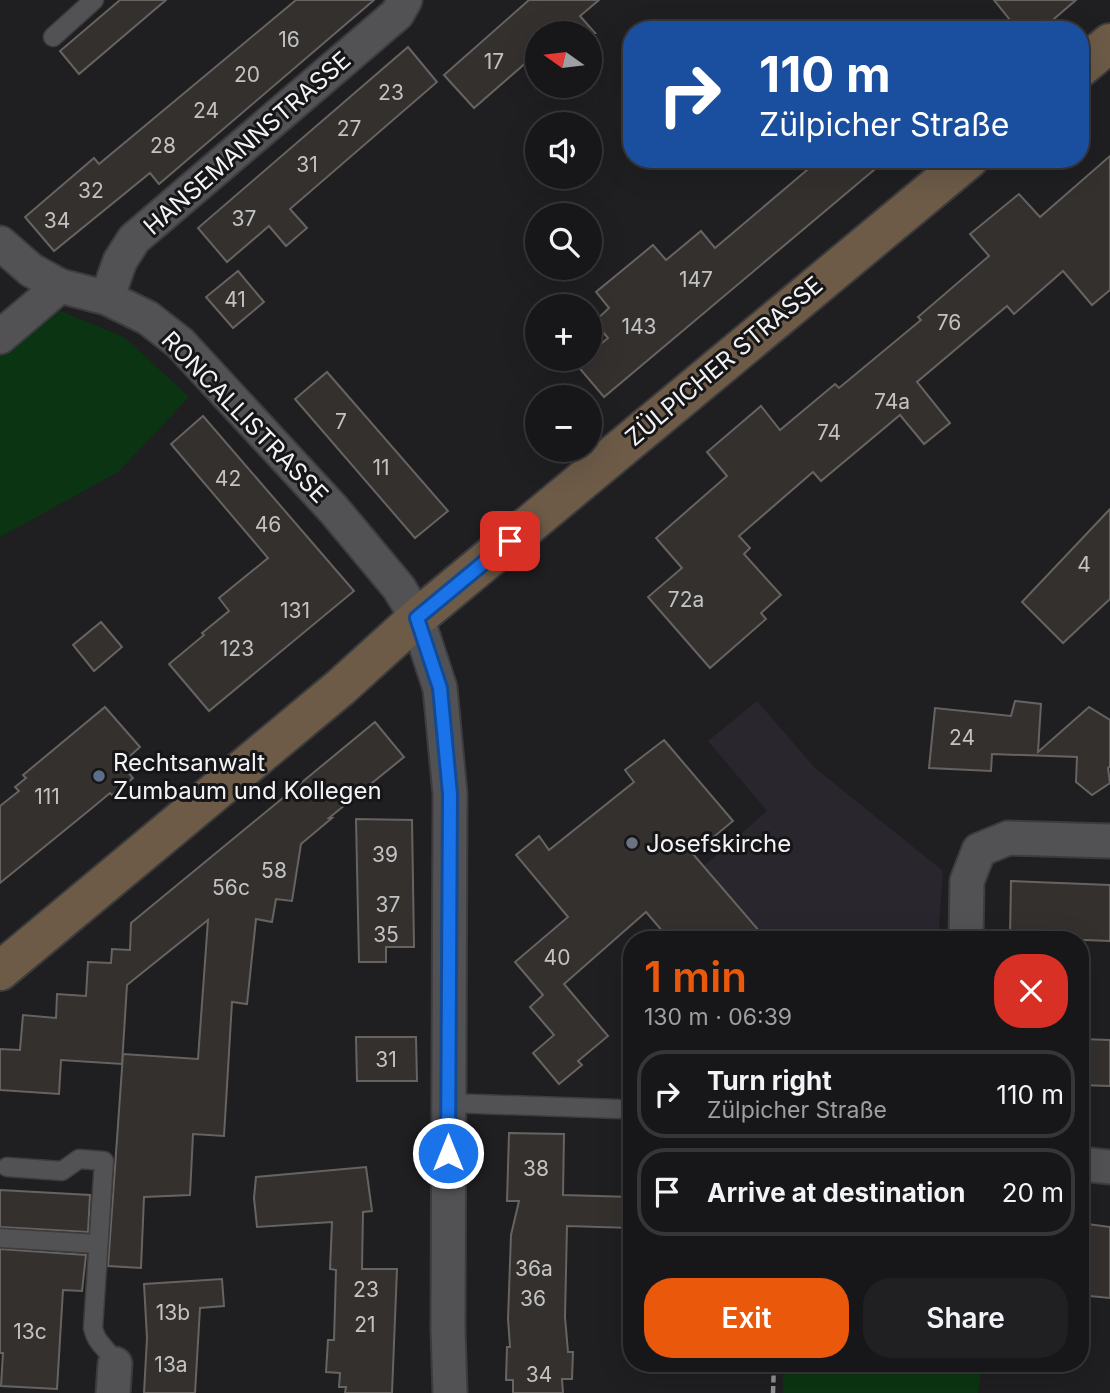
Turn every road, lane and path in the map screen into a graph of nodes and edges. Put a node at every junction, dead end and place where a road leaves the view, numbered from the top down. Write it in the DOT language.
graph roads {
  1 [pos="94,0"];
  2 [pos="405,0"];
  3 [pos="53,37"];
  4 [pos="1110,43"];
  5 [pos="1089,60"];
  6 [pos="958,168"];
  7 [pos="0,243"];
  8 [pos="60,286"];
  9 [pos="107,298"];
  10 [pos="0,337"];
  11 [pos="417,618"];
  12 [pos="1110,841"];
  13 [pos="966,931"];
  14 [pos="0,971"];
  15 [pos="449,1102"];
  16 [pos="619,1109"];
  17 [pos="1089,1165"];
  18 [pos="7,1167"];
  19 [pos="1110,1167"];
  20 [pos="0,1238"];
  21 [pos="98,1244"];
  22 [pos="774,1372"];
  23 [pos="114,1378"];
  24 [pos="450,1393"];
  25 [pos="774,1393"];
  1 -- 3 [label="lane"];
  2 -- 9 [label="street, HANSEMANNSTRASSE"];
  4 -- 5 [label="street"];
  6 -- 11 [label="street, ZÜLPICHER STRASSE"];
  7 -- 8 [label="street, RONCALLISTRASSE"];
  8 -- 9 [label="street, RONCALLISTRASSE"];
  8 -- 10 [label="street"];
  9 -- 11 [label="street, RONCALLISTRASSE"];
  11 -- 14 [label="street, ZÜLPICHER STRASSE"];
  11 -- 15 [label="street, RONCALLISTRASSE"];
  12 -- 13 [label="street"];
  15 -- 16 [label="lane"];
  15 -- 24 [label="street, RONCALLISTRASSE"];
  17 -- 19 [label="street"];
  18 -- 21 [label="lane"];
  20 -- 21 [label="lane"];
  21 -- 23 [label="lane"];
  22 -- 25 [label="path"];
}
